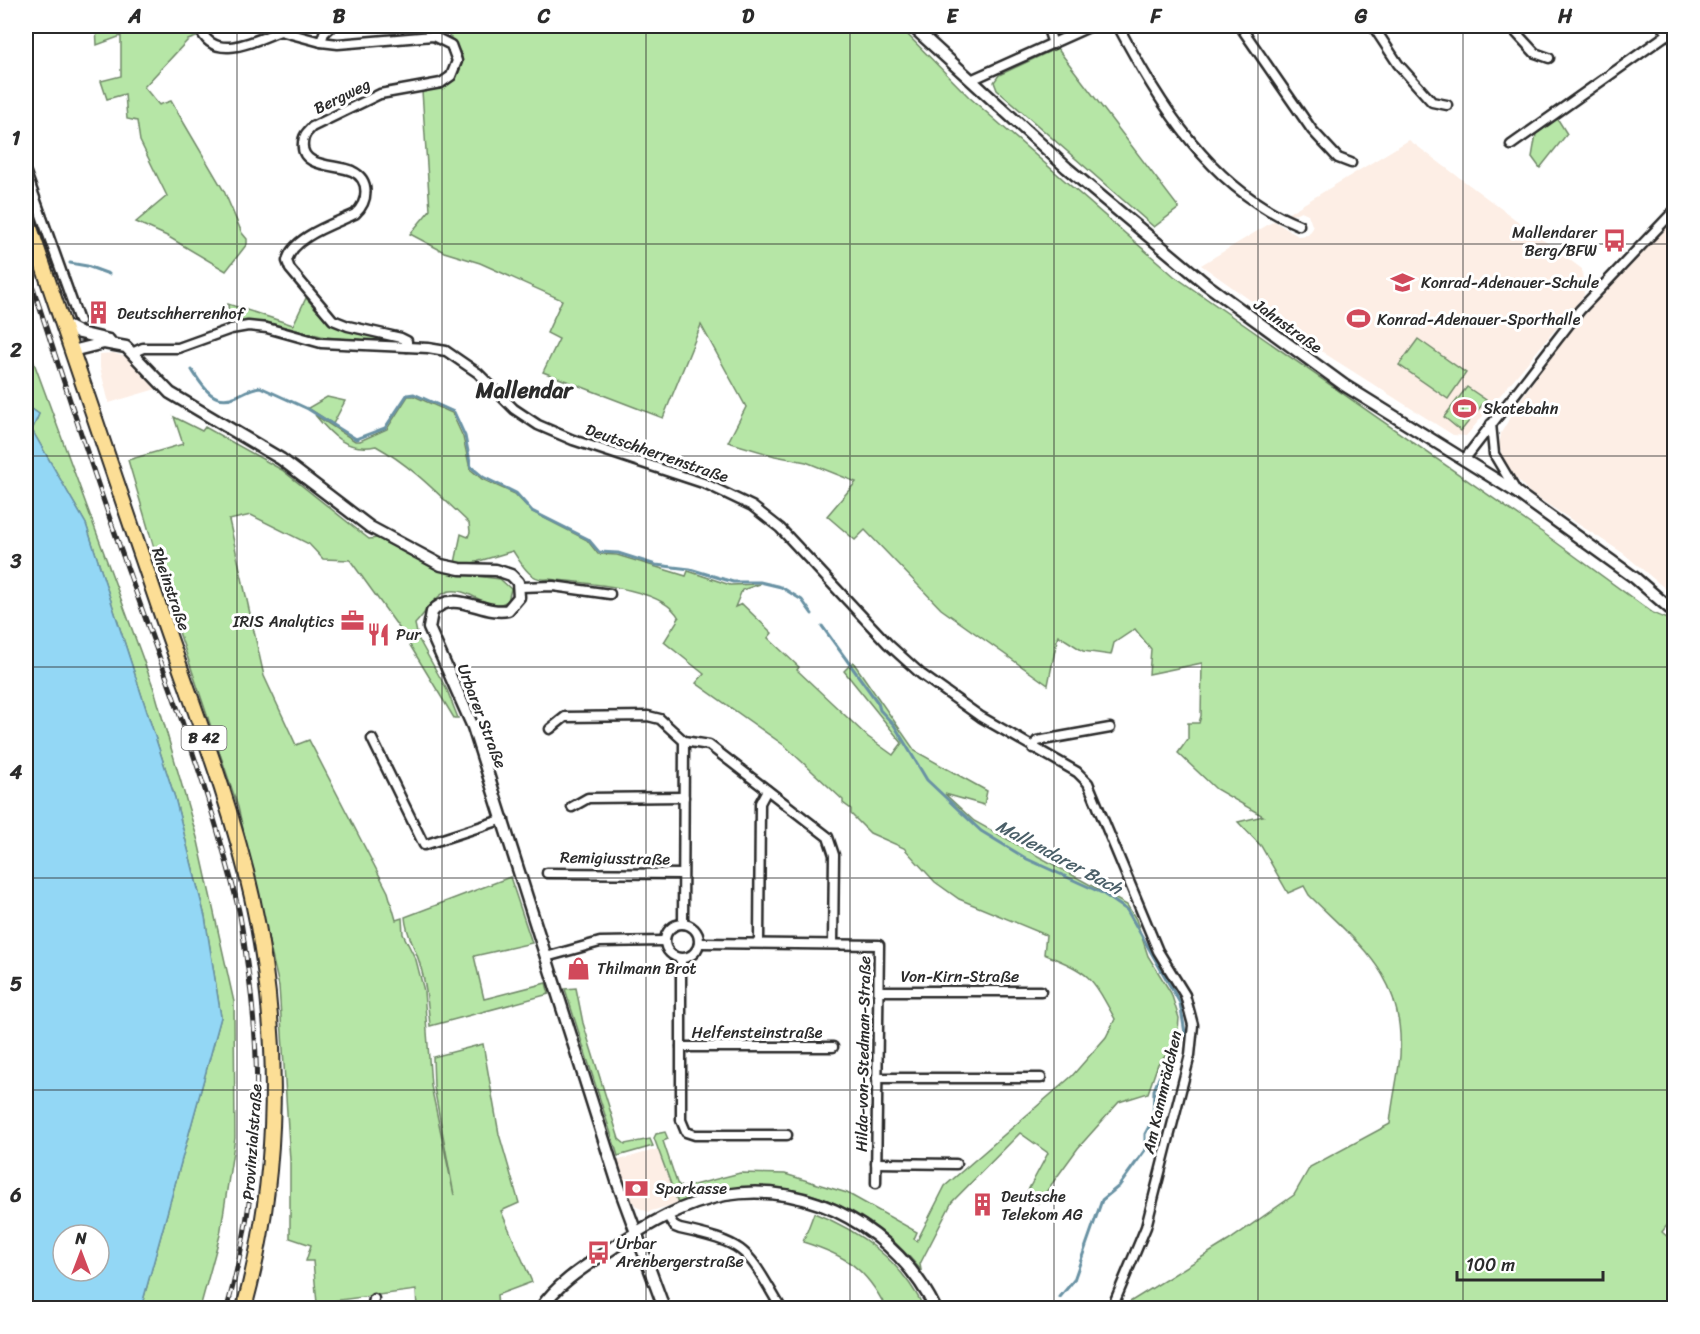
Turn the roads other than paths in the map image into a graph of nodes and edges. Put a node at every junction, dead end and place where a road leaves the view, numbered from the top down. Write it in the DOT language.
graph roads {
  1 [pos="199,26"];
  2 [pos="332,26"];
  3 [pos="912,26"];
  4 [pos="1047,26"];
  5 [pos="1092,26"];
  6 [pos="1118,26"];
  7 [pos="1240,26"];
  8 [pos="1372,26"];
  9 [pos="1510,26"];
  10 [pos="1662,26"];
  11 [pos="279,28"];
  12 [pos="1672,36"];
  13 [pos="321,42"];
  14 [pos="1053,44"];
  15 [pos="1549,58"];
  16 [pos="971,80"];
  17 [pos="1447,105"];
  18 [pos="1511,145"];
  19 [pos="1351,163"];
  20 [pos="26,173"];
  21 [pos="1674,211"];
  22 [pos="26,216"];
  23 [pos="1299,225"];
  24 [pos="71,297"];
  25 [pos="55,302"];
  26 [pos="79,321"];
  27 [pos="63,324"];
  28 [pos="115,343"];
  29 [pos="407,347"];
  30 [pos="72,351"];
  31 [pos="132,353"];
  32 [pos="1491,424"];
  33 [pos="1464,460"];
  34 [pos="1516,492"];
  35 [pos="520,587"];
  36 [pos="609,594"];
  37 [pos="1674,612"];
  38 [pos="1110,728"];
  39 [pos="550,729"];
  40 [pos="372,739"];
  41 [pos="684,741"];
  42 [pos="1034,748"];
  43 [pos="767,790"];
  44 [pos="684,797"];
  45 [pos="572,807"];
  46 [pos="504,819"];
  47 [pos="546,873"];
  48 [pos="682,874"];
  49 [pos="683,924"];
  50 [pos="664,941"];
  51 [pos="700,943"];
  52 [pos="759,943"];
  53 [pos="833,944"];
  54 [pos="546,957"];
  55 [pos="681,959"];
  56 [pos="266,976"];
  57 [pos="879,991"];
  58 [pos="1041,992"];
  59 [pos="681,1047"];
  60 [pos="833,1047"];
  61 [pos="877,1078"];
  62 [pos="1041,1078"];
  63 [pos="787,1135"];
  64 [pos="876,1163"];
  65 [pos="956,1164"];
  66 [pos="876,1183"];
  67 [pos="668,1215"];
  68 [pos="637,1231"];
  69 [pos="244,1308"];
  70 [pos="541,1308"];
  71 [pos="664,1308"];
  72 [pos="781,1308"];
  73 [pos="934,1308"];
  74 [pos="1112,1308"];
  1 -- 11 [label="street"];
  2 -- 13 [label="street"];
  3 -- 16 [label="street, Jahnstraße"];
  4 -- 14 [label="street"];
  5 -- 14 [label="street"];
  6 -- 23 [label="street"];
  7 -- 19 [label="street"];
  8 -- 17 [label="street"];
  9 -- 15 [label="street"];
  10 -- 12 [label="street"];
  11 -- 13 [label="street, Bergweg"];
  12 -- 18 [label="street"];
  13 -- 29 [label="street, Bergweg"];
  14 -- 16 [label="street"];
  16 -- 33 [label="street, Jahnstraße"];
  20 -- 24 [label="street"];
  21 -- 32 [label="street"];
  22 -- 25 [label="main road, Rheinstraße / B 42"];
  24 -- 25 [label="street"];
  24 -- 26 [label="street"];
  25 -- 27 [label="main road, Rheinstraße / B 42"];
  27 -- 28 [label="street"];
  27 -- 30 [label="main road, Rheinstraße / B 42"];
  28 -- 30 [label="street"];
  28 -- 31 [label="street"];
  29 -- 31 [label="street, Deutschherrenstraße"];
  29 -- 42 [label="street, Deutschherrenstraße"];
  30 -- 56 [label="main road, Rheinstraße / B 42"];
  31 -- 35 [label="street"];
  32 -- 33 [label="street"];
  32 -- 34 [label="street"];
  33 -- 34 [label="street, Jahnstraße"];
  34 -- 37 [label="street, Jahnstraße"];
  35 -- 36 [label="street"];
  35 -- 46 [label="street, Urbarer Straße"];
  38 -- 42 [label="street"];
  39 -- 41 [label="street"];
  40 -- 46 [label="street"];
  41 -- 43 [label="street"];
  41 -- 44 [label="street, Remigiusstraße"];
  42 -- 74 [label="street, Am Kammrädchen"];
  43 -- 52 [label="street"];
  43 -- 53 [label="street"];
  44 -- 45 [label="street"];
  44 -- 48 [label="street, Remigiusstraße"];
  46 -- 54 [label="street, Urbarer Straße"];
  47 -- 48 [label="street, Remigiusstraße"];
  48 -- 49 [label="street, Remigiusstraße"];
  49 -- 50 [label="street"];
  49 -- 51 [label="street"];
  50 -- 54 [label="street"];
  50 -- 55 [label="street"];
  51 -- 52 [label="street, Hilda-von-Stedman-Straße"];
  51 -- 55 [label="street"];
  52 -- 53 [label="street, Hilda-von-Stedman-Straße"];
  53 -- 57 [label="street, Hilda-von-Stedman-Straße"];
  54 -- 68 [label="street, Urbarer Straße"];
  55 -- 59 [label="street, Helfensteinstraße"];
  56 -- 69 [label="main road, Provinzialstraße / B 42"];
  57 -- 58 [label="street, Von-Kirn-Straße"];
  57 -- 61 [label="street, Hilda-von-Stedman-Straße"];
  59 -- 60 [label="street, Helfensteinstraße"];
  59 -- 63 [label="street, Helfensteinstraße"];
  61 -- 62 [label="street"];
  61 -- 64 [label="street, Hilda-von-Stedman-Straße"];
  64 -- 65 [label="street, Hilda-von-Stedman-Straße"];
  64 -- 66 [label="street, Hilda-von-Stedman-Straße"];
  67 -- 68 [label="street"];
  67 -- 72 [label="street"];
  67 -- 73 [label="street"];
  68 -- 70 [label="street"];
  68 -- 71 [label="street, Urbarer Straße"];
}
